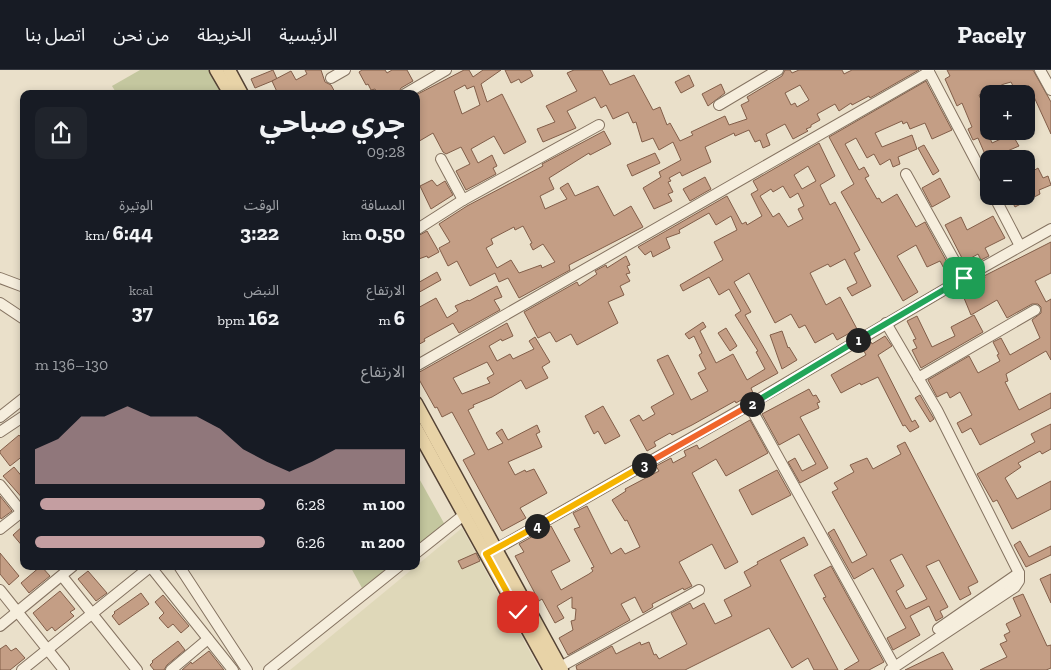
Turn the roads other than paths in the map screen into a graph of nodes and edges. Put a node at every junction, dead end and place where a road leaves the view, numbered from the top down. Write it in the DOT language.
graph roads {
  1 [pos="216,70"];
  2 [pos="229,70"];
  3 [pos="345,70"];
  4 [pos="446,70"];
  5 [pos="778,70"];
  6 [pos="1040,70"];
  7 [pos="928,71"];
  8 [pos="331,78"];
  9 [pos="228,90"];
  10 [pos="240,90"];
  11 [pos="412,90"];
  12 [pos="1051,90"];
  13 [pos="719,105"];
  14 [pos="600,125"];
  15 [pos="441,159"];
  16 [pos="980,169"];
  17 [pos="906,174"];
  18 [pos="464,200"];
  19 [pos="999,205"];
  20 [pos="420,228"];
  21 [pos="1051,229"];
  22 [pos="1020,246"];
  23 [pos="0,278"];
  24 [pos="964,278"];
  25 [pos="20,286"];
  26 [pos="0,303"];
  27 [pos="1035,310"];
  28 [pos="20,316"];
  29 [pos="886,323"];
  30 [pos="420,364"];
  31 [pos="918,378"];
  32 [pos="20,401"];
  33 [pos="749,405"];
  34 [pos="420,411"];
  35 [pos="0,417"];
  36 [pos="20,417"];
  37 [pos="0,432"];
  38 [pos="420,435"];
  39 [pos="0,485"];
  40 [pos="20,508"];
  41 [pos="20,514"];
  42 [pos="464,514"];
  43 [pos="0,529"];
  44 [pos="420,550"];
  45 [pos="492,551"];
  46 [pos="67,570"];
  47 [pos="146,570"];
  48 [pos="152,570"];
  49 [pos="182,570"];
  50 [pos="394,570"];
  51 [pos="0,590"];
  52 [pos="699,590"];
  53 [pos="17,612"];
  54 [pos="92,614"];
  55 [pos="0,626"];
  56 [pos="208,640"];
  57 [pos="47,649"];
  58 [pos="891,666"];
  59 [pos="557,669"];
  60 [pos="22,670"];
  61 [pos="64,670"];
  62 [pos="137,670"];
  63 [pos="171,670"];
  64 [pos="232,670"];
  65 [pos="247,670"];
  66 [pos="269,670"];
  67 [pos="880,670"];
  1 -- 9 [label="main road"];
  2 -- 10 [label="main road"];
  3 -- 8 [label="street"];
  4 -- 11 [label="street"];
  5 -- 13 [label="street"];
  6 -- 12 [label="street"];
  7 -- 16 [label="street"];
  7 -- 30 [label="street"];
  14 -- 18 [label="street"];
  15 -- 18 [label="street"];
  17 -- 24 [label="street"];
  18 -- 20 [label="street"];
  19 -- 22 [label="street"];
  21 -- 22 [label="street"];
  22 -- 24 [label="street"];
  23 -- 25 [label="street"];
  24 -- 29 [label="street"];
  26 -- 28 [label="street"];
  27 -- 31 [label="street"];
  29 -- 31 [label="street"];
  29 -- 33 [label="street"];
  31 -- 58 [label="street"];
  32 -- 35 [label="street"];
  33 -- 45 [label="street"];
  33 -- 58 [label="street"];
  34 -- 45 [label="main road"];
  36 -- 37 [label="street"];
  38 -- 42 [label="main road"];
  39 -- 40 [label="street"];
  41 -- 43 [label="street"];
  42 -- 44 [label="street"];
  42 -- 45 [label="main road"];
  45 -- 59 [label="main road"];
  46 -- 53 [label="street"];
  46 -- 54 [label="street"];
  47 -- 54 [label="street"];
  48 -- 56 [label="street"];
  49 -- 65 [label="street"];
  50 -- 66 [label="street"];
  51 -- 53 [label="street"];
  52 -- 59 [label="street"];
  53 -- 55 [label="street"];
  53 -- 57 [label="street"];
  54 -- 57 [label="street"];
  54 -- 62 [label="street"];
  56 -- 63 [label="street"];
  56 -- 64 [label="street"];
  57 -- 60 [label="street"];
  57 -- 61 [label="street"];
  58 -- 67 [label="street"];
}
